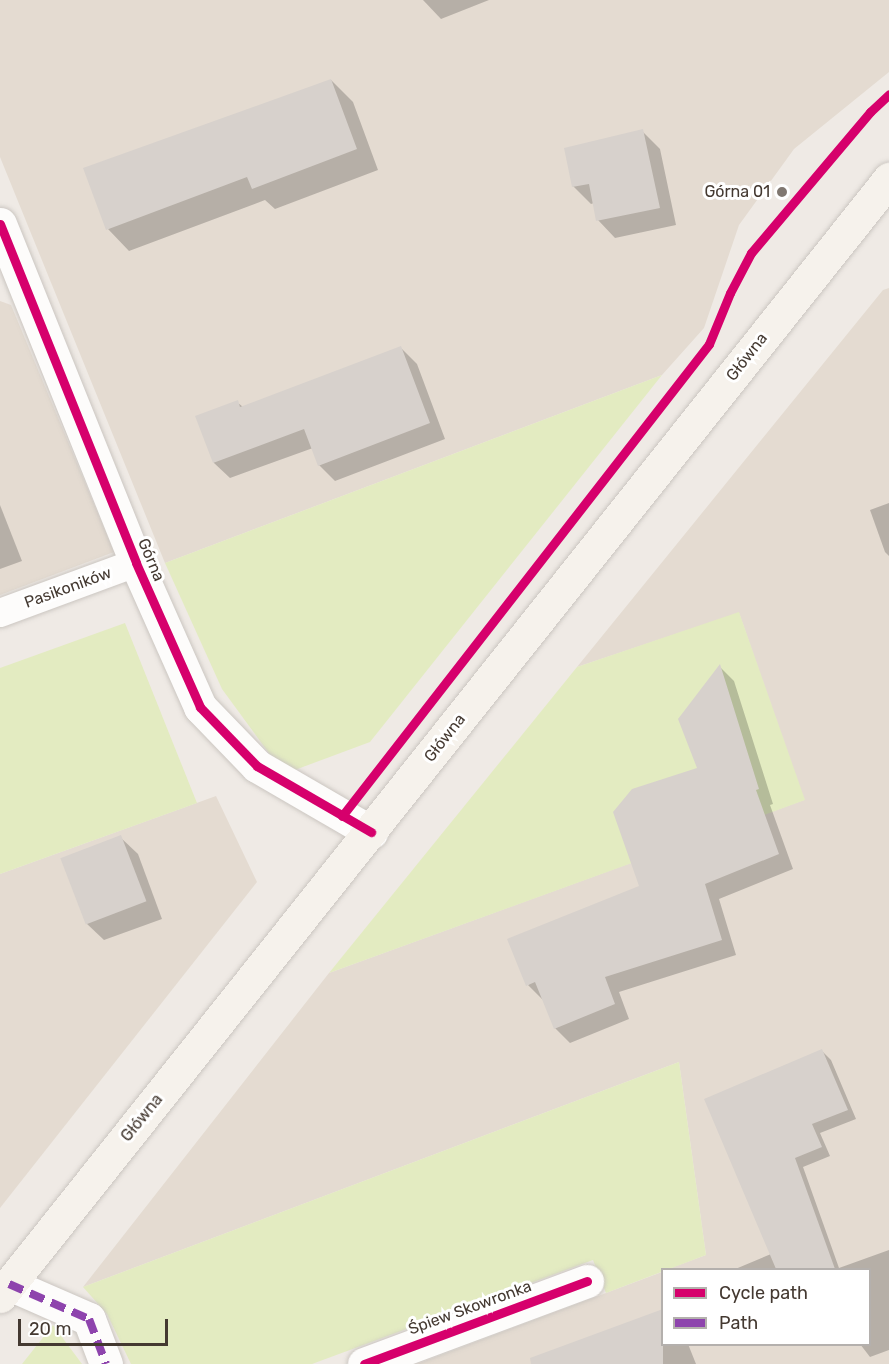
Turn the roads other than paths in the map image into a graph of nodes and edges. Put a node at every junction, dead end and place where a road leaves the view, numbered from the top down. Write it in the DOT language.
graph roads {
  1 [pos="889,179"];
  2 [pos="0,224"];
  3 [pos="135,563"];
  4 [pos="0,614"];
  5 [pos="371,832"];
  6 [pos="587,1281"];
  7 [pos="5,1290"];
  8 [pos="106,1364"];
  9 [pos="364,1364"];
  1 -- 5 [label="main road, Główna"];
  2 -- 3 [label="street, Górna"];
  3 -- 4 [label="lane, Pasikoników"];
  3 -- 5 [label="street, Górna"];
  5 -- 7 [label="main road, Główna"];
  6 -- 9 [label="street, Śpiew Skowronka"];
  7 -- 8 [label="street"];
}
